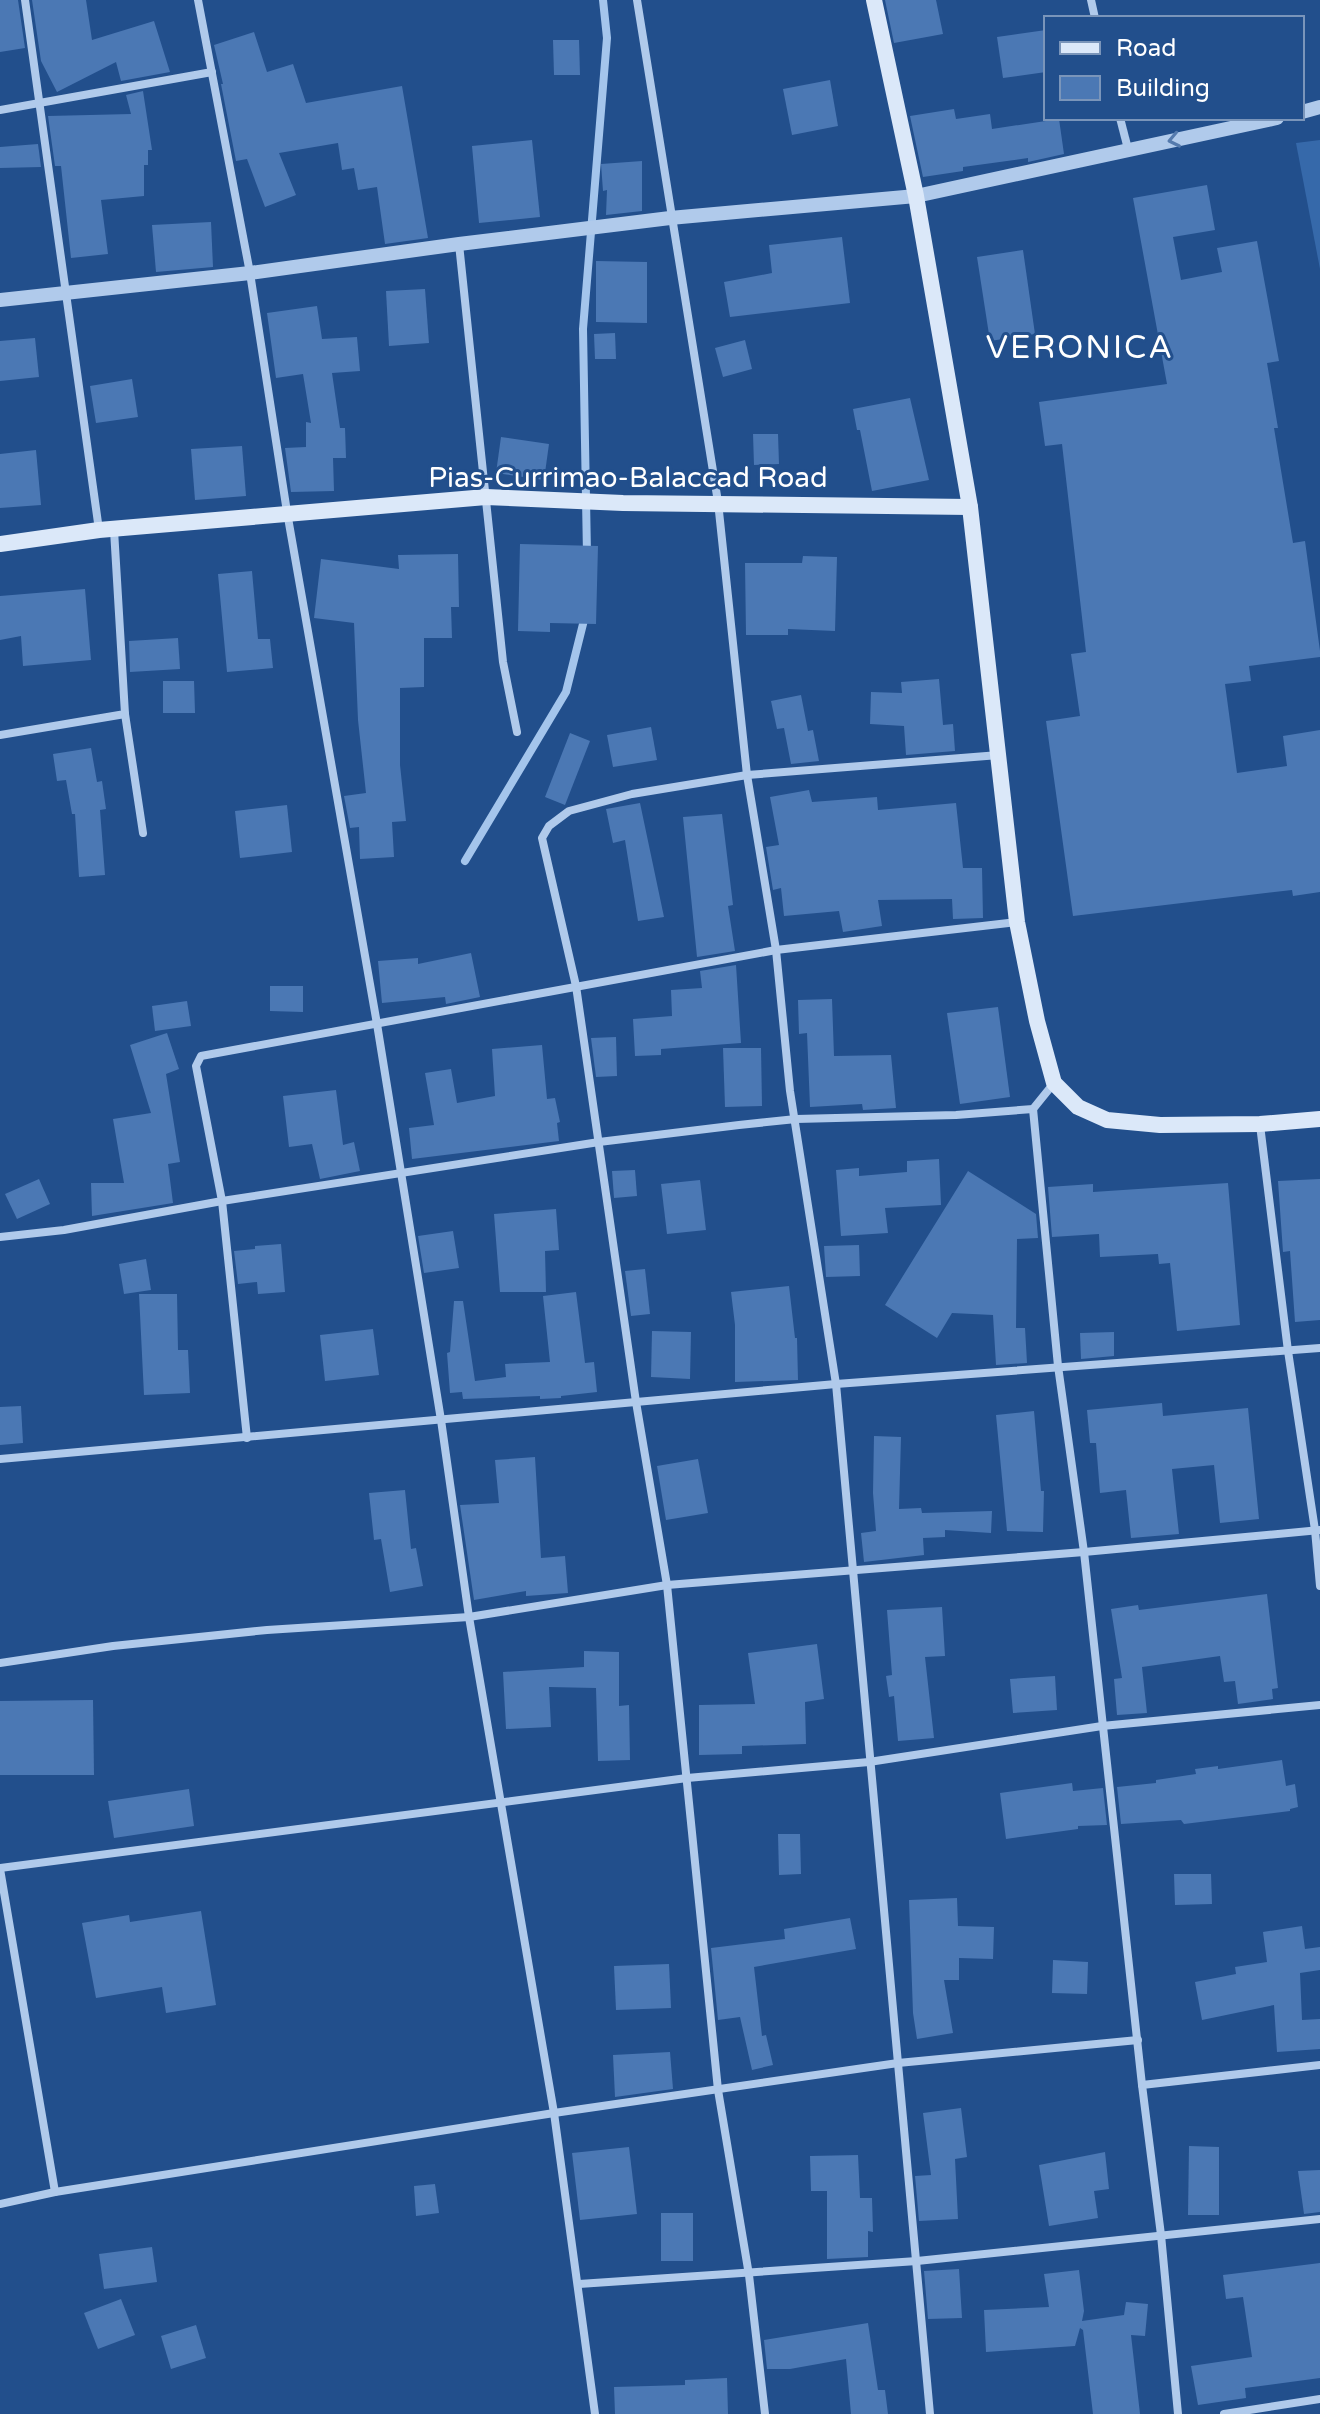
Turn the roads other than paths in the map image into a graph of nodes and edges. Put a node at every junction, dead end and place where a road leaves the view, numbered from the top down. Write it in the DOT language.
graph roads {
  1 [pos="25,0"];
  2 [pos="198,0"];
  3 [pos="637,0"];
  4 [pos="874,0"];
  5 [pos="212,72"];
  6 [pos="38,103"];
  7 [pos="0,110"];
  8 [pos="1121,120"];
  9 [pos="1267,120"];
  10 [pos="1128,149"];
  11 [pos="916,196"];
  12 [pos="670,218"];
  13 [pos="459,244"];
  14 [pos="250,273"];
  15 [pos="66,293"];
  16 [pos="0,300"];
  17 [pos="486,497"];
  18 [pos="718,502"];
  19 [pos="970,507"];
  20 [pos="287,512"];
  21 [pos="107,530"];
  22 [pos="0,544"];
  23 [pos="125,714"];
  24 [pos="517,732"];
  25 [pos="0,735"];
  26 [pos="999,755"];
  27 [pos="747,775"];
  28 [pos="143,833"];
  29 [pos="1017,922"];
  30 [pos="776,950"];
  31 [pos="576,986"];
  32 [pos="377,1024"];
  33 [pos="1054,1083"];
  34 [pos="1033,1109"];
  35 [pos="796,1119"];
  36 [pos="1320,1119"];
  37 [pos="1260,1124"];
  38 [pos="599,1142"];
  39 [pos="400,1173"];
  40 [pos="222,1201"];
  41 [pos="0,1237"];
  42 [pos="1320,1348"];
  43 [pos="1288,1351"];
  44 [pos="1058,1366"];
  45 [pos="836,1384"];
  46 [pos="636,1402"];
  47 [pos="441,1420"];
  48 [pos="247,1438"];
  49 [pos="0,1459"];
  50 [pos="1317,1530"];
  51 [pos="1084,1552"];
  52 [pos="851,1569"];
  53 [pos="667,1585"];
  54 [pos="1320,1586"];
  55 [pos="469,1617"];
  56 [pos="0,1663"];
  57 [pos="1320,1705"];
  58 [pos="1102,1726"];
  59 [pos="869,1762"];
  60 [pos="687,1778"];
  61 [pos="501,1801"];
  62 [pos="0,1869"];
  63 [pos="1138,2040"];
  64 [pos="898,2063"];
  65 [pos="1320,2065"];
  66 [pos="1142,2085"];
  67 [pos="718,2090"];
  68 [pos="554,2113"];
  69 [pos="55,2192"];
  70 [pos="0,2204"];
  71 [pos="1320,2219"];
  72 [pos="1161,2235"];
  73 [pos="917,2261"];
  74 [pos="749,2275"];
  75 [pos="579,2284"];
  76 [pos="1320,2399"];
  77 [pos="595,2414"];
  78 [pos="765,2414"];
  79 [pos="930,2414"];
  80 [pos="1178,2414"];
  81 [pos="1224,2414"];
  1 -- 6 [label="street"];
  2 -- 5 [label="street"];
  3 -- 12 [label="street"];
  4 -- 11 [label="main road"];
  5 -- 6 [label="street"];
  5 -- 14 [label="street"];
  6 -- 7 [label="street"];
  6 -- 15 [label="street"];
  8 -- 10 [label="street"];
  9 -- 10 [label="street, one-way"];
  10 -- 11 [label="street"];
  11 -- 12 [label="street"];
  11 -- 19 [label="main road"];
  12 -- 13 [label="street"];
  12 -- 18 [label="street"];
  13 -- 14 [label="street"];
  13 -- 17 [label="street"];
  14 -- 15 [label="street"];
  14 -- 20 [label="street"];
  15 -- 16 [label="street"];
  15 -- 21 [label="street"];
  17 -- 18 [label="main road, Pias-Currimao-Balaccad Road"];
  17 -- 20 [label="main road, Pias-Currimao-Balaccad Road"];
  17 -- 24 [label="street"];
  18 -- 19 [label="main road, Pias-Currimao-Balaccad Road"];
  18 -- 27 [label="street"];
  19 -- 26 [label="main road"];
  20 -- 21 [label="main road, Pias-Currimao-Balaccad Road"];
  20 -- 32 [label="street"];
  21 -- 22 [label="main road, Pias-Currimao-Balaccad Road"];
  21 -- 23 [label="street"];
  23 -- 25 [label="street"];
  23 -- 28 [label="street"];
  26 -- 27 [label="street"];
  26 -- 29 [label="main road"];
  27 -- 30 [label="street"];
  27 -- 31 [label="street"];
  29 -- 30 [label="street"];
  29 -- 33 [label="main road"];
  30 -- 31 [label="street"];
  30 -- 35 [label="street"];
  31 -- 32 [label="street"];
  31 -- 38 [label="street"];
  32 -- 39 [label="street"];
  32 -- 40 [label="street"];
  33 -- 34 [label="street"];
  33 -- 37 [label="main road"];
  34 -- 35 [label="street"];
  34 -- 44 [label="street"];
  35 -- 38 [label="street"];
  35 -- 45 [label="street"];
  36 -- 37 [label="main road"];
  37 -- 43 [label="street"];
  38 -- 39 [label="street"];
  38 -- 46 [label="street"];
  39 -- 40 [label="street"];
  39 -- 47 [label="street"];
  40 -- 41 [label="street"];
  40 -- 48 [label="street"];
  42 -- 43 [label="street"];
  43 -- 44 [label="street"];
  43 -- 50 [label="street"];
  44 -- 45 [label="street"];
  44 -- 51 [label="street"];
  45 -- 46 [label="street"];
  45 -- 52 [label="street"];
  46 -- 47 [label="street"];
  46 -- 53 [label="street"];
  47 -- 48 [label="street"];
  47 -- 55 [label="street"];
  48 -- 49 [label="street"];
  50 -- 51 [label="street"];
  50 -- 54 [label="street"];
  51 -- 52 [label="street"];
  51 -- 58 [label="street"];
  52 -- 53 [label="street"];
  52 -- 59 [label="street"];
  53 -- 55 [label="street"];
  53 -- 60 [label="street"];
  55 -- 56 [label="street"];
  55 -- 61 [label="street"];
  57 -- 58 [label="street"];
  58 -- 59 [label="street"];
  58 -- 63 [label="street"];
  59 -- 60 [label="street"];
  59 -- 64 [label="street"];
  60 -- 61 [label="street"];
  60 -- 67 [label="street"];
  61 -- 62 [label="street"];
  61 -- 68 [label="street"];
  62 -- 69 [label="street"];
  63 -- 64 [label="street"];
  63 -- 66 [label="street"];
  64 -- 67 [label="street"];
  64 -- 73 [label="street"];
  65 -- 66 [label="street"];
  66 -- 72 [label="street"];
  67 -- 68 [label="street"];
  67 -- 74 [label="street"];
  68 -- 69 [label="street"];
  68 -- 75 [label="street"];
  69 -- 70 [label="street"];
  71 -- 72 [label="street"];
  72 -- 73 [label="street"];
  72 -- 80 [label="street"];
  73 -- 74 [label="street"];
  73 -- 79 [label="street"];
  74 -- 75 [label="street"];
  74 -- 78 [label="street"];
  75 -- 77 [label="street"];
  76 -- 81 [label="street"];
}
